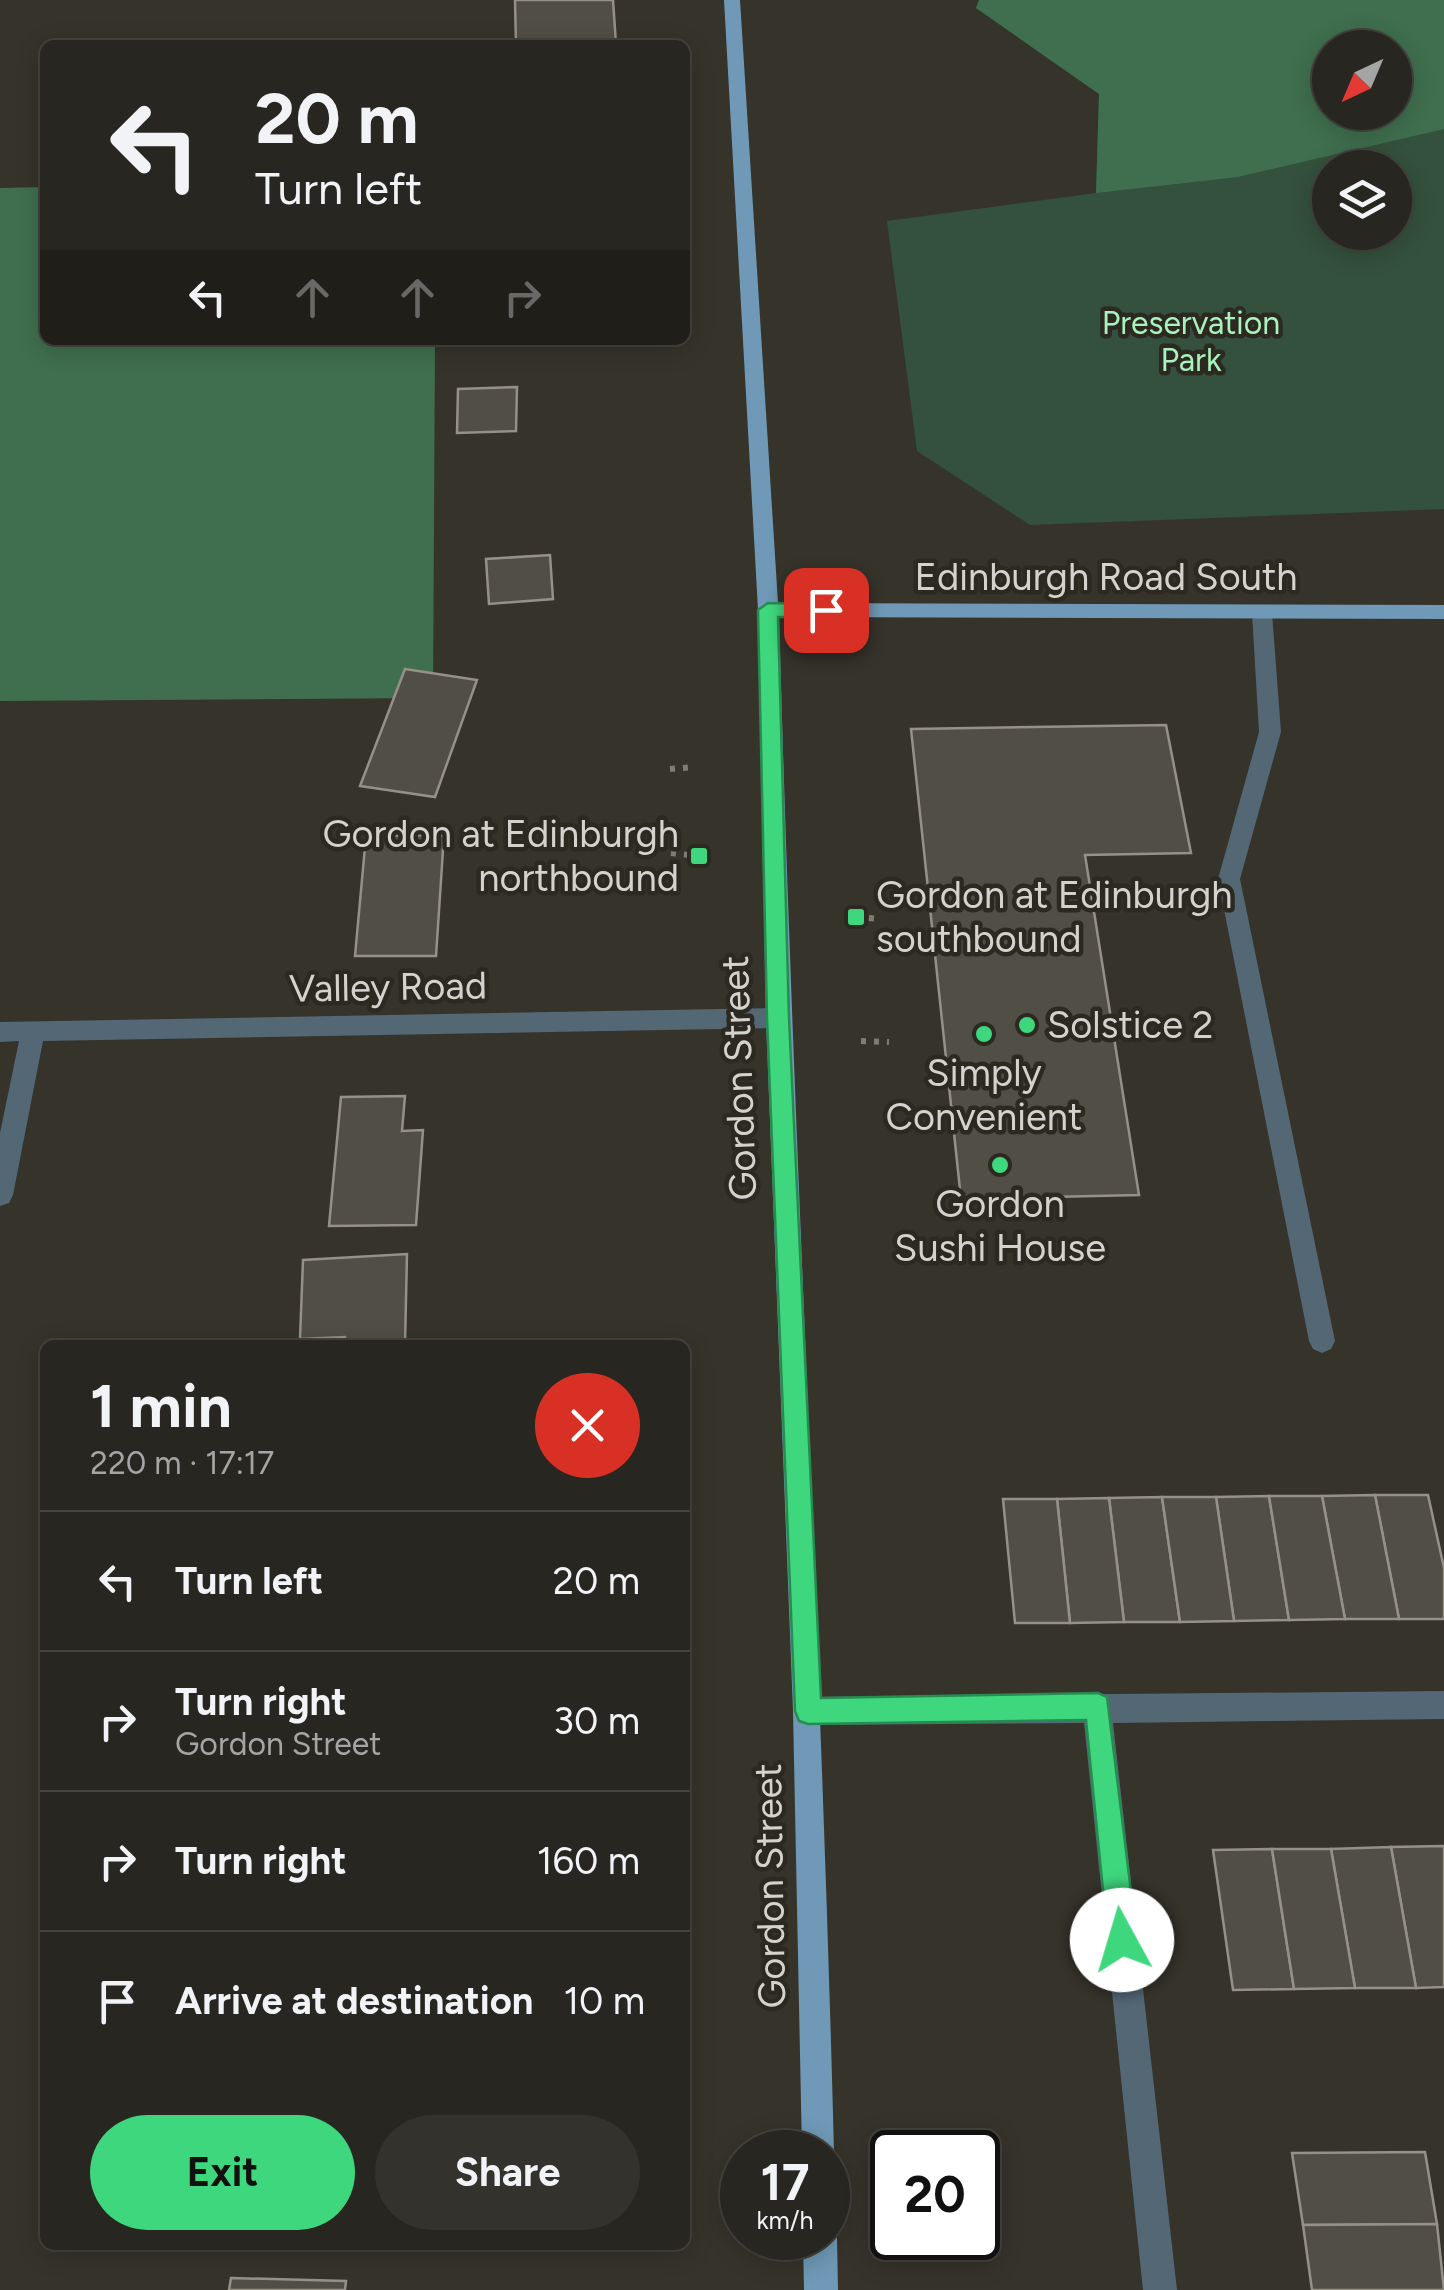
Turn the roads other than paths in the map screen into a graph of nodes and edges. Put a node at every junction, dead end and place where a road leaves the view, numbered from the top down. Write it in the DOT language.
graph roads {
  1 [pos="732,0"];
  2 [pos="768,610"];
  3 [pos="1262,612"];
  4 [pos="1444,612"];
  5 [pos="778,1018"];
  6 [pos="0,1032"];
  7 [pos="32,1032"];
  8 [pos="0,1195"];
  9 [pos="1322,1341"];
  10 [pos="1444,1704"];
  11 [pos="1098,1706"];
  12 [pos="808,1711"];
  13 [pos="818,2130"];
  14 [pos="820,2260"];
  15 [pos="821,2290"];
  16 [pos="1160,2290"];
  1 -- 2 [label="main road, Gordon Street"];
  2 -- 3 [label="main road, Edinburgh Road South"];
  2 -- 5 [label="main road, Gordon Street"];
  3 -- 4 [label="main road, Edinburgh Road South"];
  3 -- 9 [label="street"];
  5 -- 7 [label="street, Valley Road"];
  5 -- 12 [label="main road, Gordon Street"];
  6 -- 7 [label="street, Valley Road"];
  7 -- 8 [label="street"];
  10 -- 11 [label="street"];
  11 -- 12 [label="street"];
  11 -- 16 [label="street"];
  12 -- 13 [label="main road, Gordon Street"];
  14 -- 15 [label="main road"];
}
